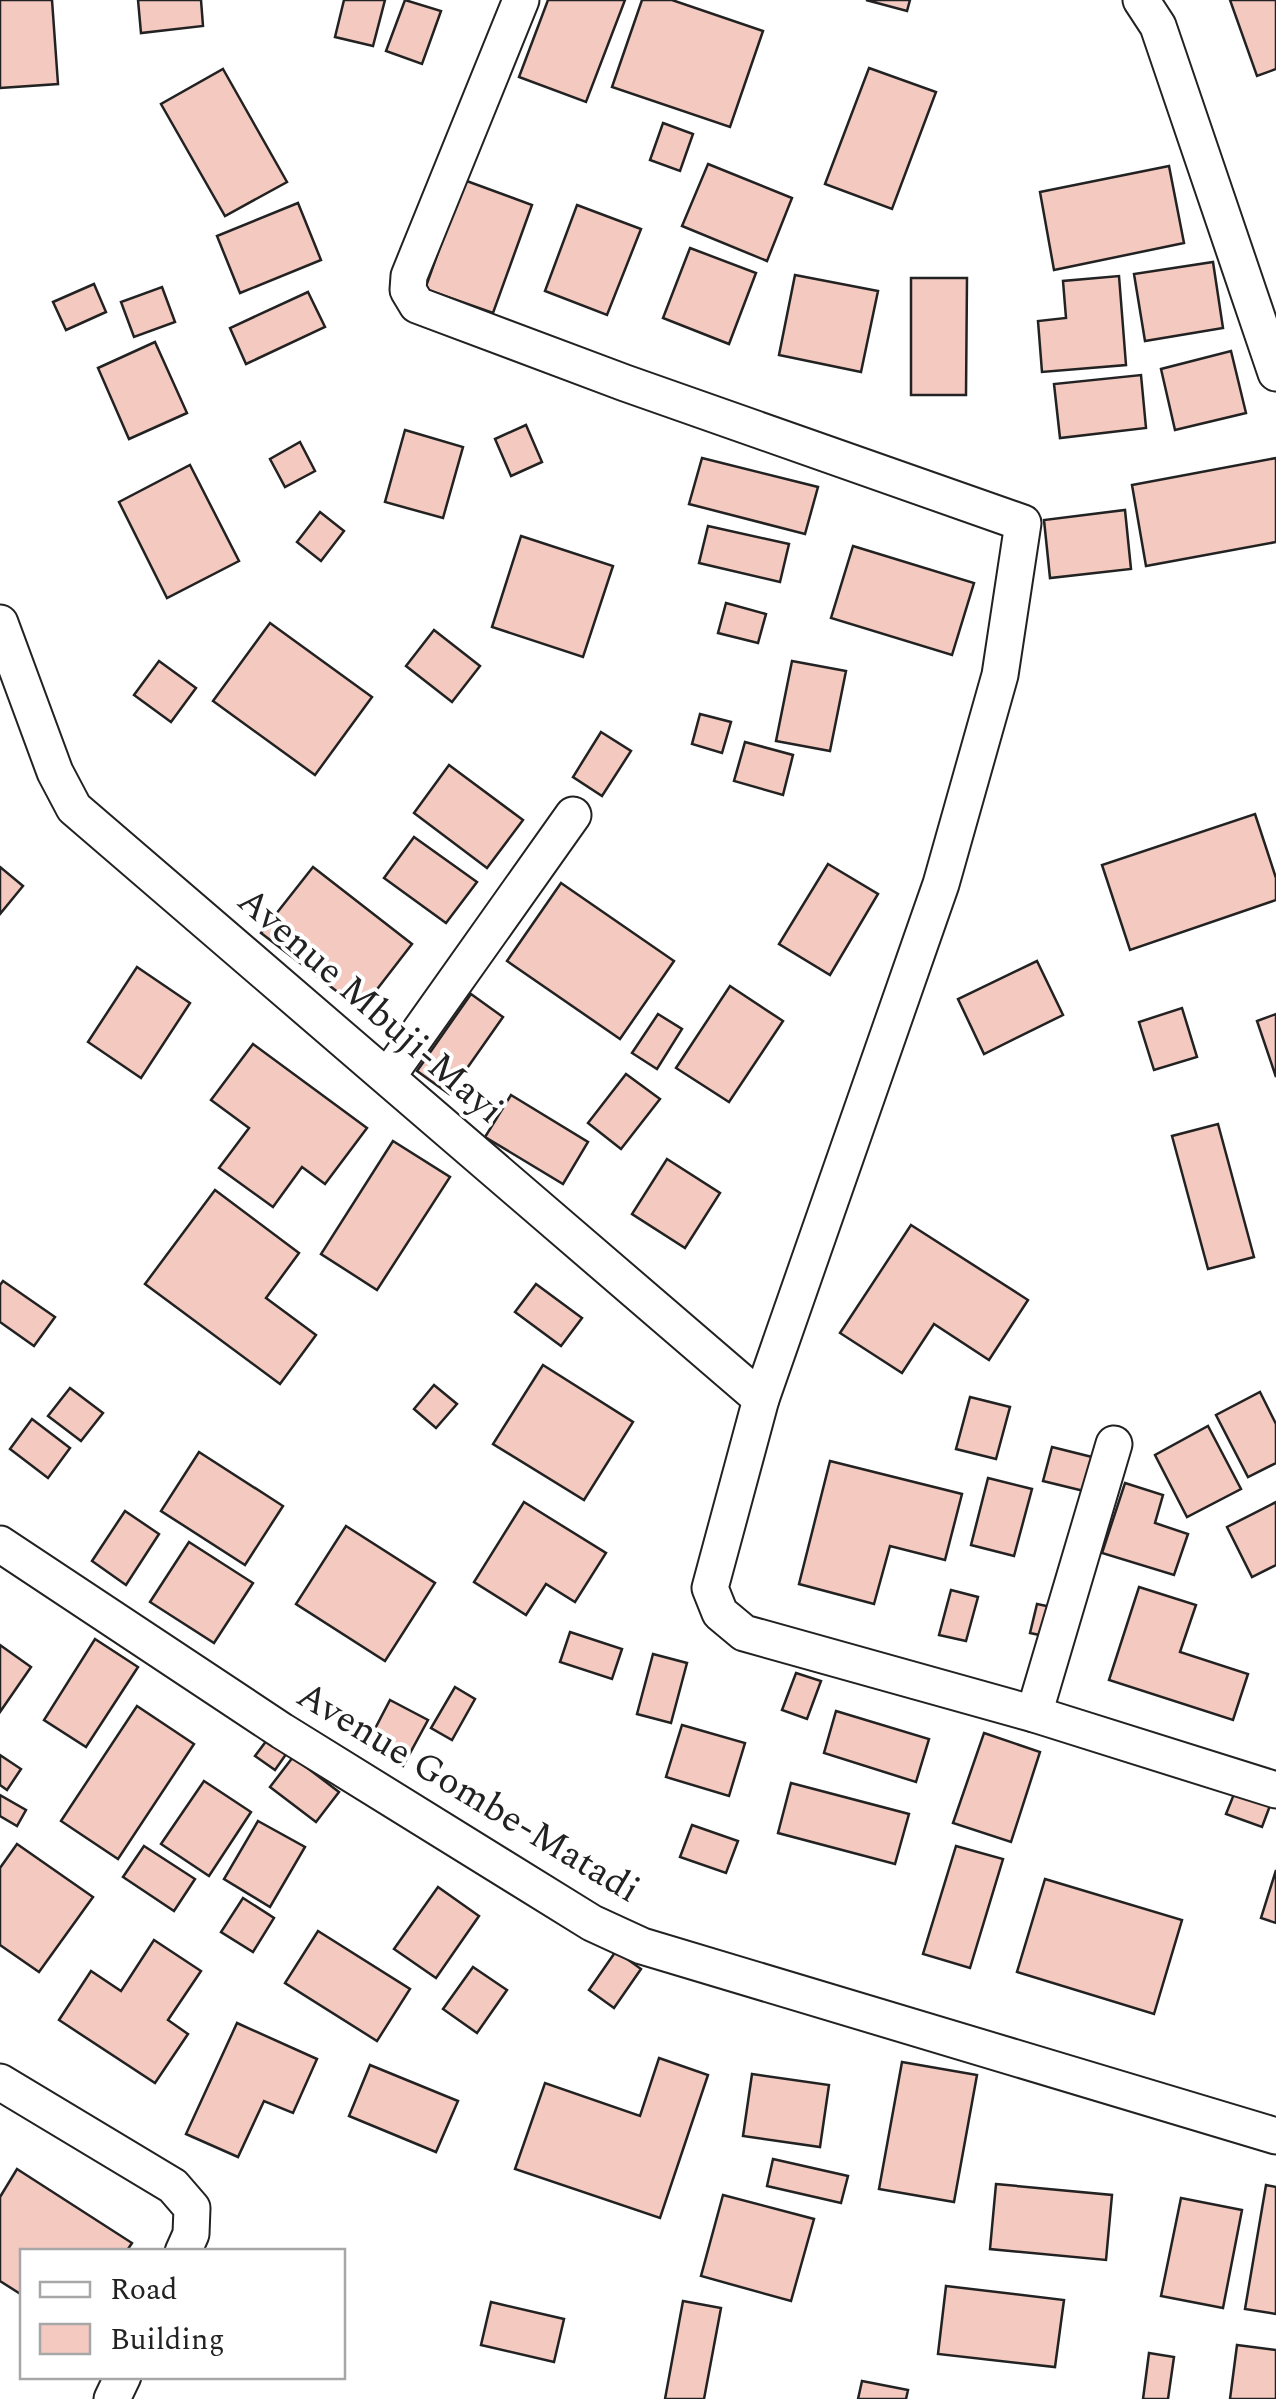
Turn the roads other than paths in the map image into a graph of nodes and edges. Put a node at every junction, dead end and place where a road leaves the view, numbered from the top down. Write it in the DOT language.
graph roads {
  1 [pos="521,0"];
  2 [pos="1141,0"];
  3 [pos="1276,373"];
  4 [pos="0,624"];
  5 [pos="574,815"];
  6 [pos="388,1076"];
  7 [pos="760,1400"];
  8 [pos="1114,1444"];
  9 [pos="0,1544"];
  10 [pos="1034,1714"];
  11 [pos="1276,1790"];
  12 [pos="0,2082"];
  13 [pos="1276,2136"];
  14 [pos="184,2249"];
  1 -- 7 [label="street"];
  2 -- 3 [label="street"];
  4 -- 6 [label="street, Avenue Mbuji-Mayi"];
  5 -- 6 [label="street"];
  6 -- 7 [label="street, Avenue Mbuji-Mayi"];
  7 -- 10 [label="street"];
  8 -- 10 [label="street"];
  9 -- 13 [label="street, Avenue Gombe-Matadi"];
  10 -- 11 [label="street"];
  12 -- 14 [label="street"];
}
